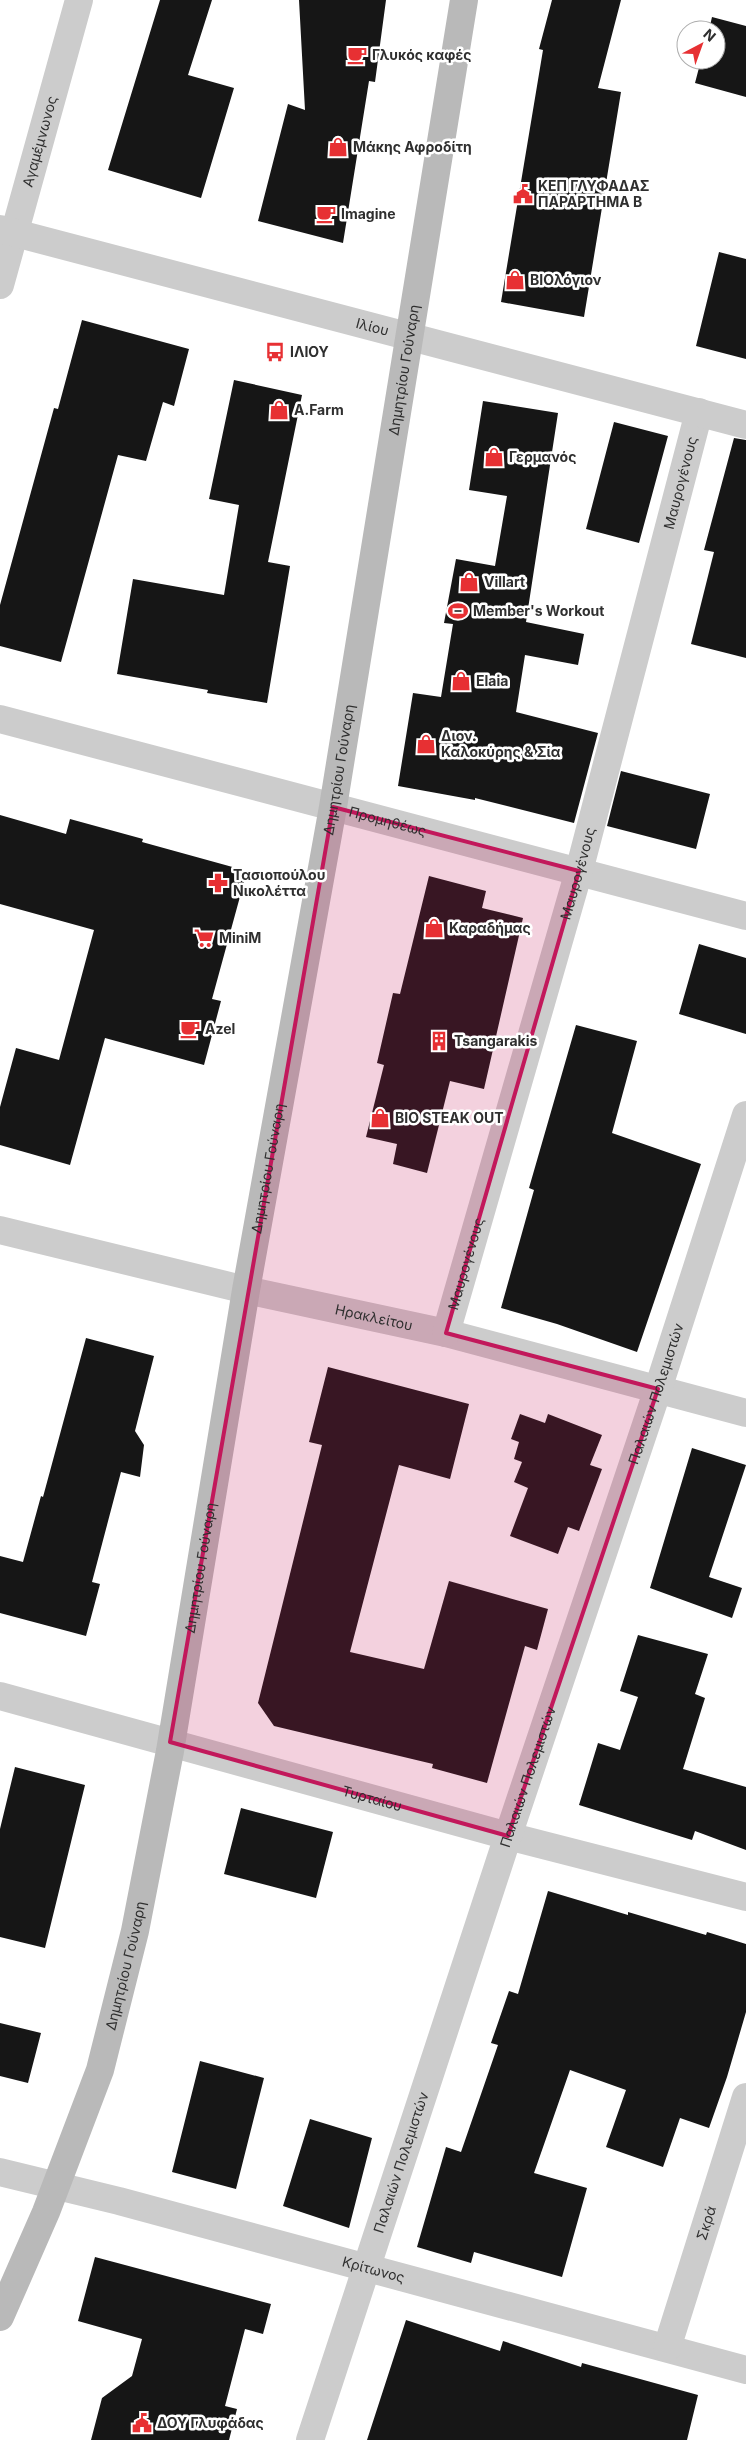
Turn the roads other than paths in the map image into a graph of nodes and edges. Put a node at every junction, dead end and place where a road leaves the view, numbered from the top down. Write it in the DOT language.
graph roads {
  1 [pos="79,0"];
  2 [pos="464,0"];
  3 [pos="8,231"];
  4 [pos="0,285"];
  5 [pos="409,336"];
  6 [pos="699,412"];
  7 [pos="746,425"];
  8 [pos="0,719"];
  9 [pos="333,807"];
  10 [pos="580,872"];
  11 [pos="746,916"];
  12 [pos="746,1115"];
  13 [pos="0,1230"];
  14 [pos="246,1290"];
  15 [pos="446,1333"];
  16 [pos="658,1388"];
  17 [pos="746,1413"];
  18 [pos="0,1696"];
  19 [pos="170,1742"];
  20 [pos="508,1836"];
  21 [pos="746,1897"];
  22 [pos="746,2097"];
  23 [pos="0,2172"];
  24 [pos="56,2186"];
  25 [pos="368,2269"];
  26 [pos="0,2317"];
  27 [pos="667,2348"];
  28 [pos="746,2370"];
  29 [pos="310,2440"];
  1 -- 3 [label="street, Αγαμέμνωνος"];
  2 -- 5 [label="main road, Δημητρίου Γούναρη"];
  3 -- 4 [label="street, Αγαμέμνωνος"];
  3 -- 5 [label="street, Ιλίου"];
  5 -- 6 [label="street, Ιλίου"];
  5 -- 9 [label="main road, Δημητρίου Γούναρη"];
  6 -- 7 [label="street, Ιλίου"];
  6 -- 10 [label="street, Μαυρογένους"];
  8 -- 9 [label="street, Προμηθέως"];
  9 -- 10 [label="street, Προμηθέως"];
  9 -- 14 [label="main road, Δημητρίου Γούναρη"];
  10 -- 11 [label="street, Προμηθέως"];
  10 -- 15 [label="street, Μαυρογένους"];
  12 -- 16 [label="street, Παλαιών Πολεμιστών"];
  13 -- 14 [label="street, Ηρακλείτου"];
  14 -- 15 [label="street, Ηρακλείτου"];
  14 -- 19 [label="main road, Δημητρίου Γούναρη"];
  15 -- 16 [label="street, Ηρακλείτου"];
  16 -- 17 [label="street, Ηρακλείτου"];
  16 -- 20 [label="street, Παλαιών Πολεμιστών"];
  18 -- 19 [label="street, Τυρταίου"];
  19 -- 20 [label="street, Τυρταίου"];
  19 -- 24 [label="main road, Δημητρίου Γούναρη"];
  20 -- 21 [label="street, Τυρταίου"];
  20 -- 25 [label="street, Παλαιών Πολεμιστών"];
  22 -- 27 [label="street, Σκρά"];
  23 -- 24 [label="street, Κρίτωνος"];
  24 -- 25 [label="street, Κρίτωνος"];
  24 -- 26 [label="main road, Δημητρίου Γούναρη"];
  25 -- 27 [label="street, Κρίτωνος"];
  25 -- 29 [label="street, Παλαιών Πολεμιστών"];
  27 -- 28 [label="street, Κρίτωνος"];
}
